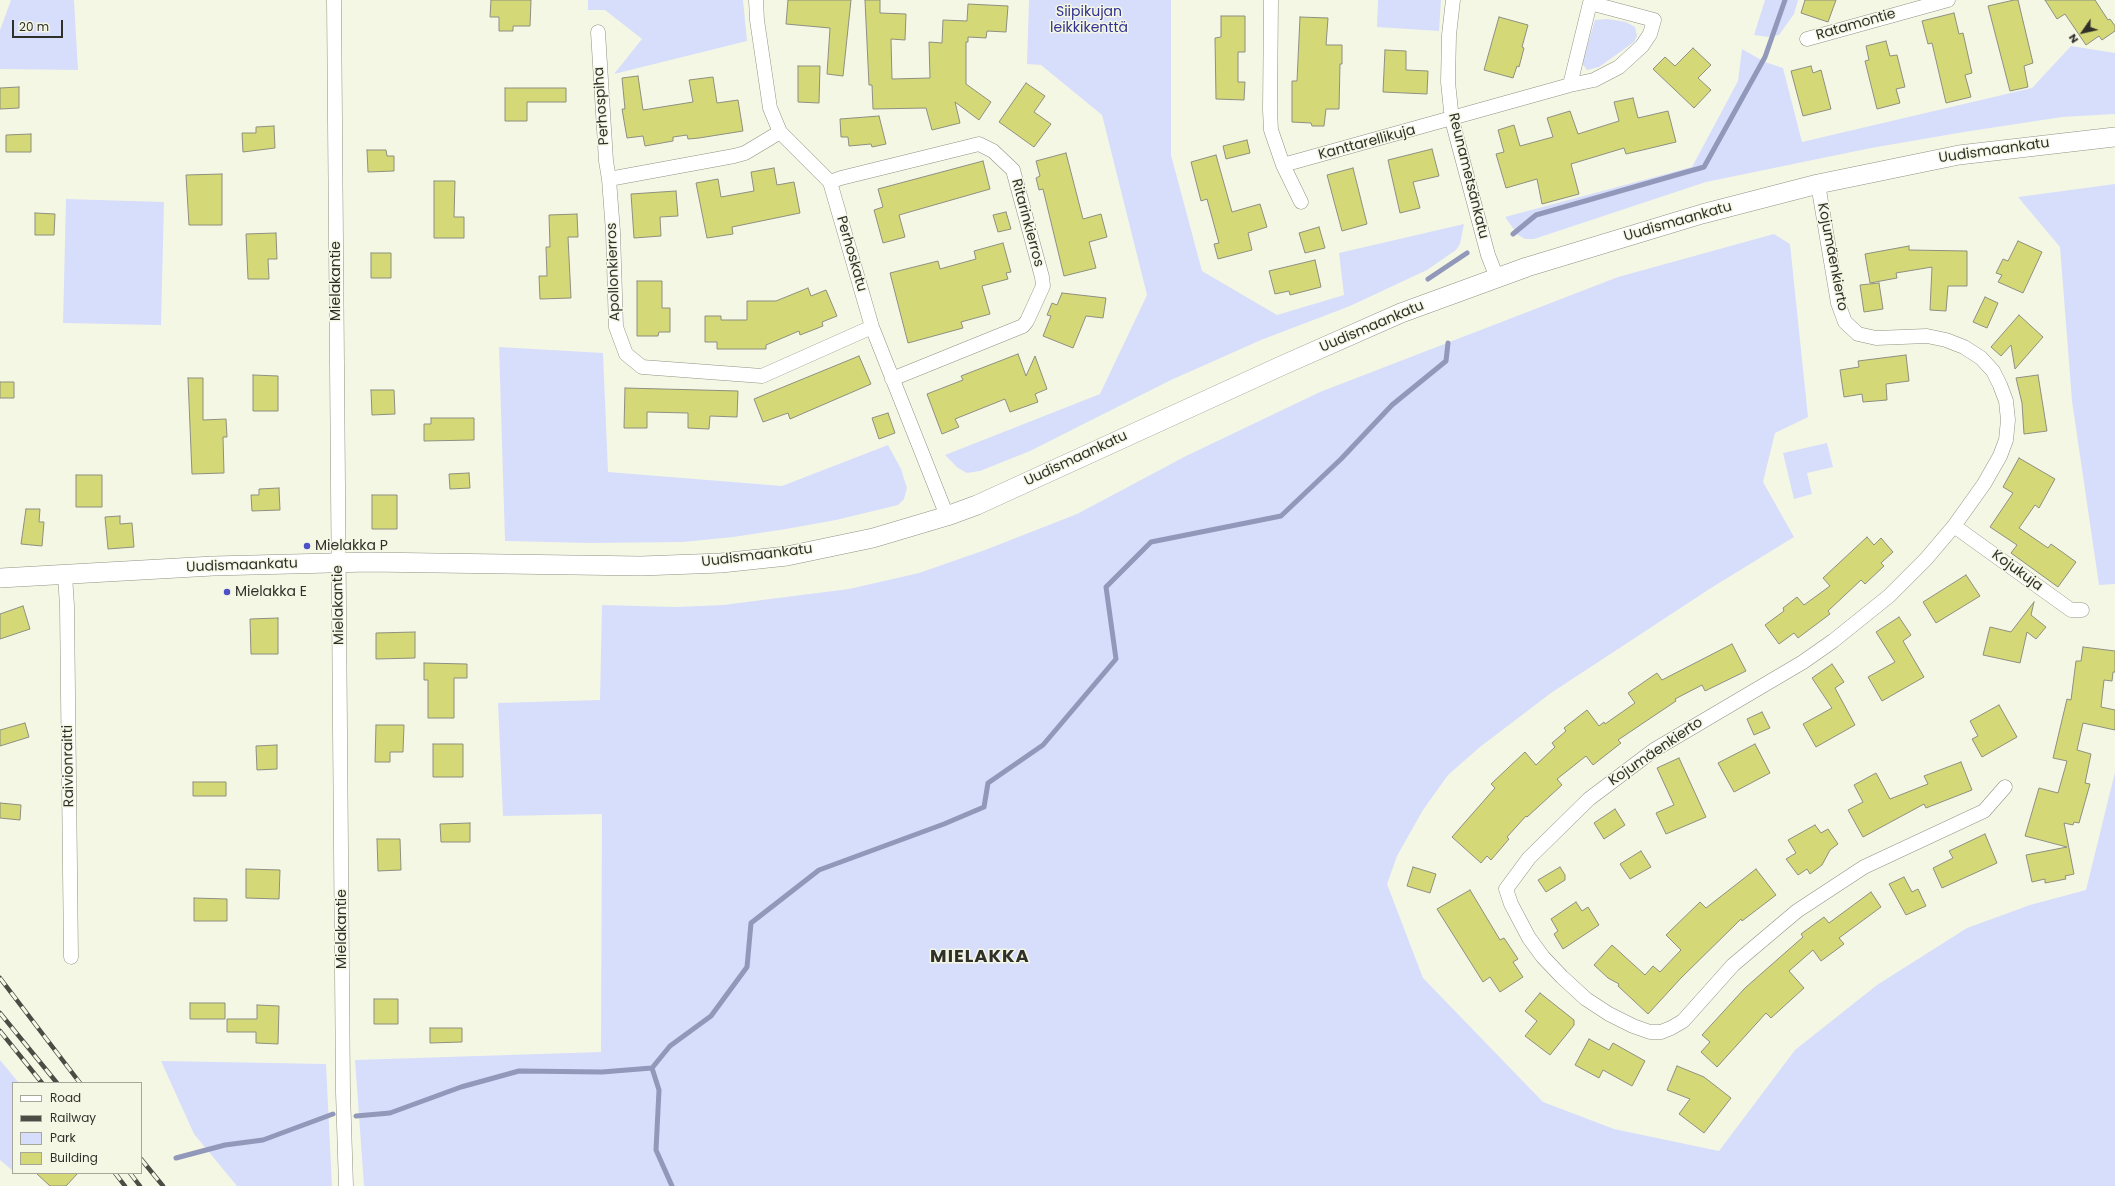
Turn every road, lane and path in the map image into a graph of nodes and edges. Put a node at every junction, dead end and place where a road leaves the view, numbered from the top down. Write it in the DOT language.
graph roads {
  1 [pos="334,0"];
  2 [pos="756,0"];
  3 [pos="1271,0"];
  4 [pos="1453,0"];
  5 [pos="1948,0"];
  6 [pos="1904,6"];
  7 [pos="598,32"];
  8 [pos="1807,39"];
  9 [pos="1570,85"];
  10 [pos="1452,120"];
  11 [pos="780,132"];
  12 [pos="2115,137"];
  13 [pos="1283,166"];
  14 [pos="609,179"];
  15 [pos="830,182"];
  16 [pos="1818,184"];
  17 [pos="1301,202"];
  18 [pos="1497,278"];
  19 [pos="872,327"];
  20 [pos="892,379"];
  21 [pos="947,516"];
  22 [pos="1954,526"];
  23 [pos="338,563"];
  24 [pos="65,575"];
  25 [pos="0,578"];
  26 [pos="2082,610"];
  27 [pos="2005,787"];
  28 [pos="71,957"];
  29 [pos="346,1186"];
  1 -- 23 [label="street, Mielakantie"];
  2 -- 11 [label="street, Perhoskatu"];
  3 -- 13 [label="street"];
  4 -- 10 [label="street, Reunametsänkatu"];
  5 -- 6 [label="street, Ratamontie"];
  6 -- 8 [label="street, Ratamontie"];
  7 -- 14 [label="street, Perhospiha"];
  9 -- 9 [label="street, Kanttarellikuja"];
  9 -- 10 [label="street, Kanttarellikuja"];
  10 -- 13 [label="street, Kanttarellikuja"];
  10 -- 18 [label="street, Reunametsänkatu"];
  11 -- 14 [label="street"];
  11 -- 15 [label="street, Perhoskatu"];
  12 -- 16 [label="street, Uudismaankatu"];
  13 -- 17 [label="street"];
  14 -- 19 [label="street, Apollonkierros"];
  15 -- 19 [label="street, Perhoskatu"];
  15 -- 20 [label="street, Ritarinkierros"];
  16 -- 18 [label="street, Uudismaankatu"];
  16 -- 22 [label="street, Kojumäenkierto"];
  18 -- 21 [label="street, Uudismaankatu"];
  19 -- 20 [label="street, Perhoskatu"];
  20 -- 21 [label="street, Perhoskatu"];
  21 -- 23 [label="street, Uudismaankatu"];
  22 -- 26 [label="street, Kojukuja"];
  22 -- 27 [label="street, Kojumäenkierto"];
  23 -- 24 [label="street, Uudismaankatu"];
  23 -- 29 [label="street, Mielakantie"];
  24 -- 25 [label="street, Uudismaankatu"];
  24 -- 28 [label="street, Raivionraitti"];
}
